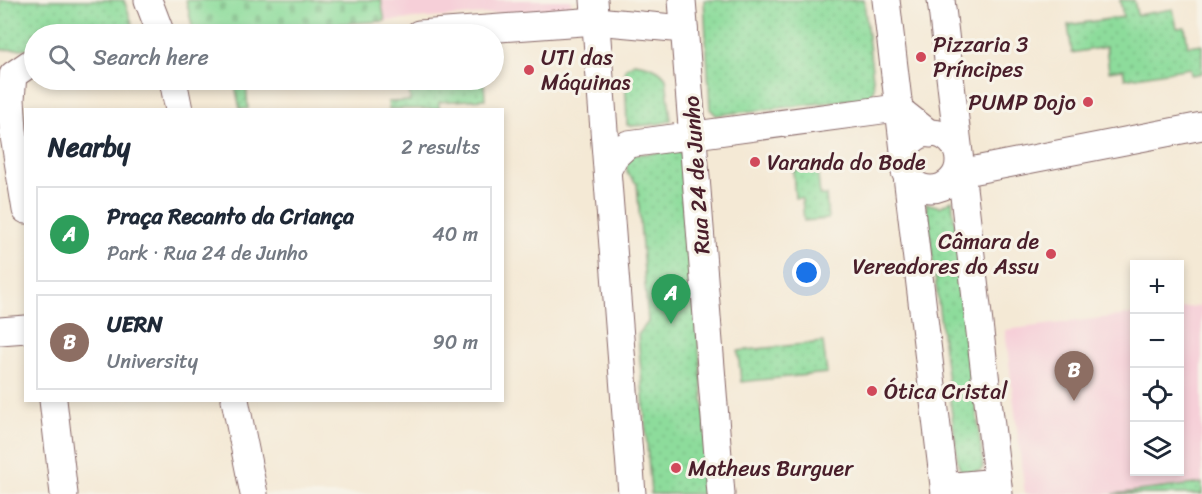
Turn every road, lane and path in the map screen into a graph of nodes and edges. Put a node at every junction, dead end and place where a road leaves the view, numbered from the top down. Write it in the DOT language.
graph roads {
  1 [pos="148,0"];
  2 [pos="681,0"];
  3 [pos="886,0"];
  4 [pos="941,0"];
  5 [pos="595,11"];
  6 [pos="157,24"];
  7 [pos="496,24"];
  8 [pos="684,29"];
  9 [pos="24,68"];
  10 [pos="175,90"];
  11 [pos="179,108"];
  12 [pos="897,108"];
  13 [pos="1202,126"];
  14 [pos="7,130"];
  15 [pos="694,134"];
  16 [pos="930,134"];
  17 [pos="960,165"];
  18 [pos="609,169"];
  19 [pos="905,177"];
  20 [pos="24,202"];
  21 [pos="24,329"];
  22 [pos="0,331"];
  23 [pos="53,402"];
  24 [pos="235,402"];
  25 [pos="998,488"];
  26 [pos="945,490"];
  27 [pos="64,494"];
  28 [pos="254,494"];
  29 [pos="632,494"];
  30 [pos="721,494"];
  1 -- 6 [label="street"];
  2 -- 8 [label="street, Rua 24 de Junho"];
  3 -- 12 [label="street"];
  4 -- 17 [label="street"];
  5 -- 7 [label="street"];
  5 -- 8 [label="street"];
  5 -- 18 [label="street"];
  8 -- 15 [label="street, Rua 24 de Junho"];
  9 -- 14 [label="street"];
  10 -- 11 [label="street"];
  12 -- 15 [label="street"];
  12 -- 16 [label="street"];
  12 -- 19 [label="street"];
  13 -- 17 [label="street"];
  14 -- 20 [label="street"];
  15 -- 18 [label="street"];
  15 -- 30 [label="street, Rua 24 de Junho"];
  16 -- 17 [label="street"];
  16 -- 19 [label="street"];
  17 -- 19 [label="street"];
  17 -- 25 [label="street"];
  18 -- 29 [label="street"];
  19 -- 26 [label="street"];
  21 -- 22 [label="street"];
  23 -- 27 [label="street"];
  24 -- 28 [label="street"];
  25 -- 26 [label="street"];
}
